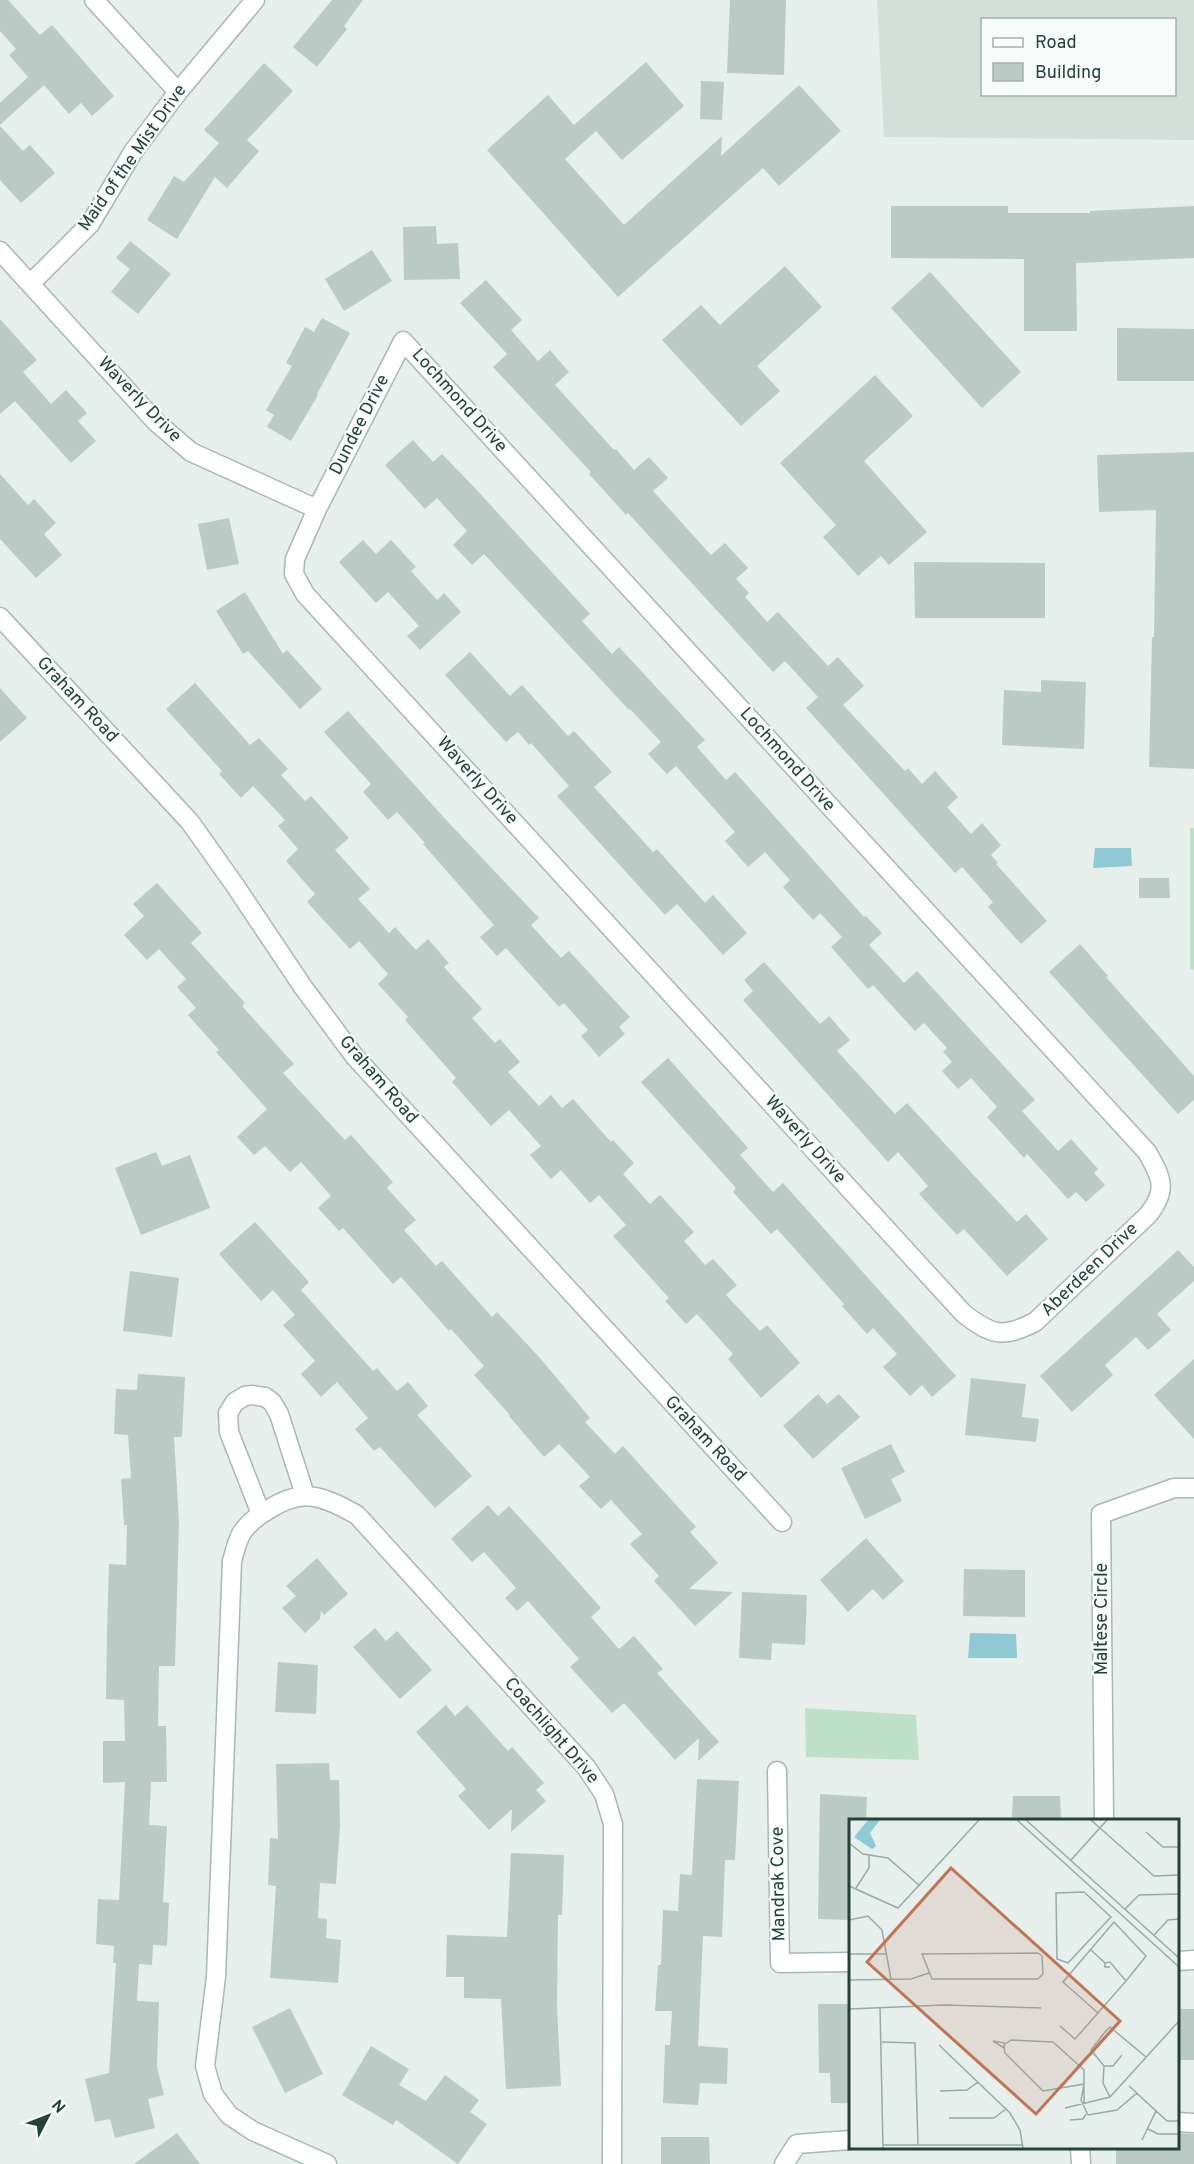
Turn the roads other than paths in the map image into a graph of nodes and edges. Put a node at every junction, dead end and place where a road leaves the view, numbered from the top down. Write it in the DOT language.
graph roads {
  1 [pos="94,0"];
  2 [pos="255,0"];
  3 [pos="178,92"];
  4 [pos="0,251"];
  5 [pos="30,284"];
  6 [pos="403,340"];
  7 [pos="317,509"];
  8 [pos="0,617"];
  9 [pos="1162,1185"];
  10 [pos="998,1333"];
  11 [pos="1194,1488"];
  12 [pos="305,1495"];
  13 [pos="261,1514"];
  14 [pos="782,1522"];
  15 [pos="777,1771"];
  16 [pos="1104,1819"];
  17 [pos="1194,1960"];
  18 [pos="1179,1961"];
  19 [pos="849,1962"];
  20 [pos="1179,2122"];
  21 [pos="1194,2123"];
  22 [pos="849,2139"];
  23 [pos="1080,2149"];
  24 [pos="327,2164"];
  25 [pos="612,2164"];
  26 [pos="784,2164"];
  27 [pos="1081,2164"];
  1 -- 3 [label="street"];
  2 -- 3 [label="street, Maid of the Mist Drive"];
  3 -- 5 [label="street, Maid of the Mist Drive"];
  4 -- 5 [label="street, Waverly Drive"];
  5 -- 7 [label="street, Waverly Drive"];
  6 -- 7 [label="street, Dundee Drive"];
  6 -- 9 [label="street, Lochmond Drive"];
  7 -- 10 [label="street, Waverly Drive"];
  8 -- 14 [label="street, Graham Road"];
  9 -- 10 [label="street, Aberdeen Drive"];
  11 -- 16 [label="street, Maltese Circle"];
  12 -- 13 [label="street"];
  12 -- 13 [label="street"];
  12 -- 25 [label="street, Coachlight Drive"];
  13 -- 24 [label="street"];
  15 -- 19 [label="street, Mandrak Cove"];
  17 -- 18 [label="street"];
  20 -- 21 [label="street"];
  22 -- 26 [label="street"];
  23 -- 27 [label="street"];
}
